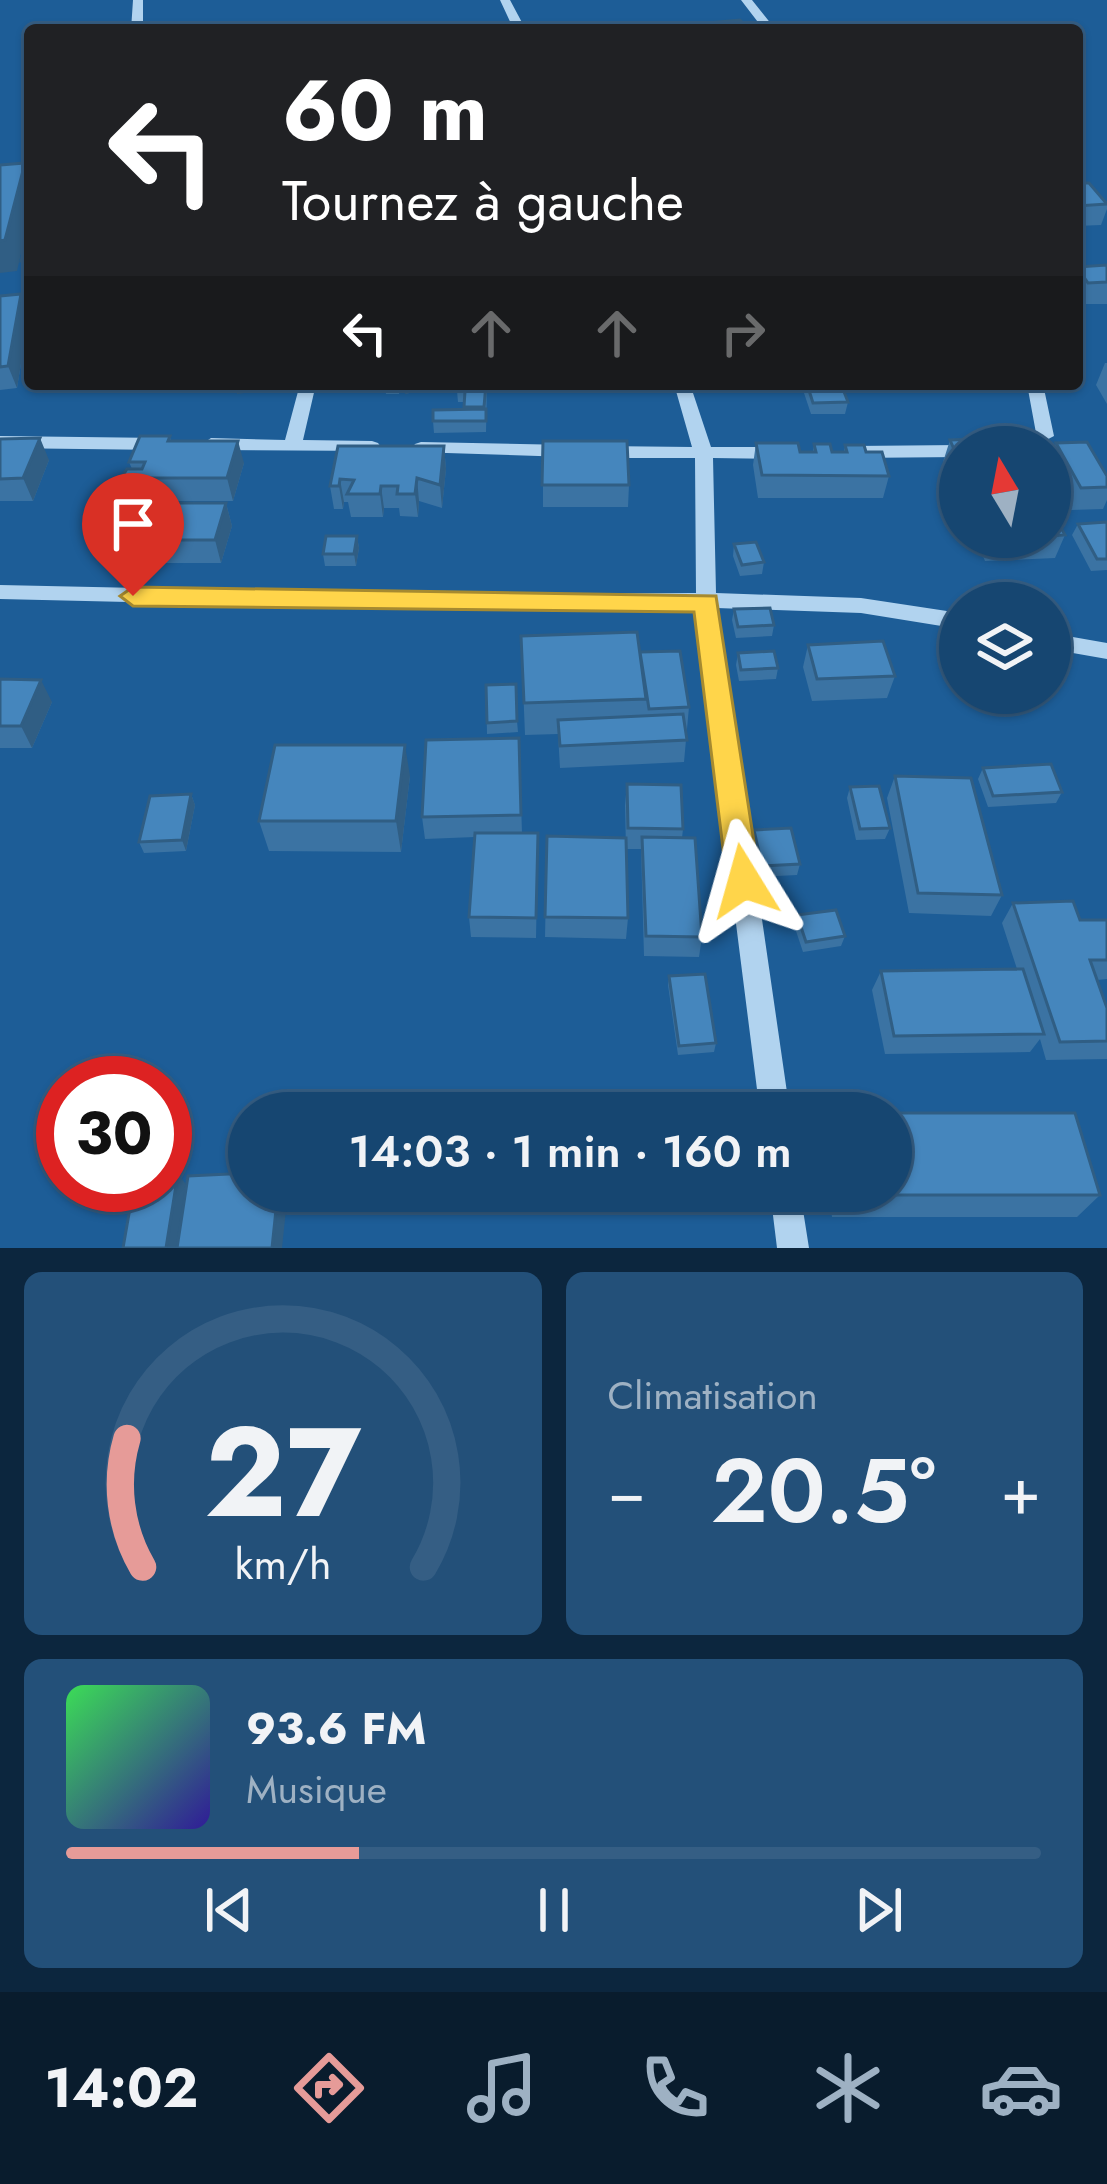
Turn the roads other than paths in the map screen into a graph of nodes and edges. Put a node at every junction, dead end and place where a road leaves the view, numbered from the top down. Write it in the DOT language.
graph roads {
  1 [pos="746,0"];
  2 [pos="765,24"];
  3 [pos="307,390"];
  4 [pos="684,390"];
  5 [pos="1036,390"];
  6 [pos="1043,426"];
  7 [pos="0,442"];
  8 [pos="293,445"];
  9 [pos="384,447"];
  10 [pos="407,448"];
  11 [pos="939,451"];
  12 [pos="797,453"];
  13 [pos="820,453"];
  14 [pos="704,455"];
  15 [pos="0,592"];
  16 [pos="706,602"];
  17 [pos="939,616"];
  18 [pos="1071,645"];
  19 [pos="1107,651"];
  20 [pos="772,1092"];
  21 [pos="788,1212"];
  22 [pos="793,1248"];
  1 -- 2 [label="street"];
  3 -- 8 [label="street"];
  4 -- 14 [label="street"];
  5 -- 6 [label="street"];
  7 -- 8 [label="street"];
  8 -- 9 [label="street"];
  10 -- 14 [label="street"];
  11 -- 13 [label="street"];
  12 -- 14 [label="street"];
  14 -- 16 [label="street"];
  15 -- 16 [label="street"];
  16 -- 17 [label="street"];
  16 -- 20 [label="street"];
  18 -- 19 [label="street"];
  21 -- 22 [label="street"];
}
